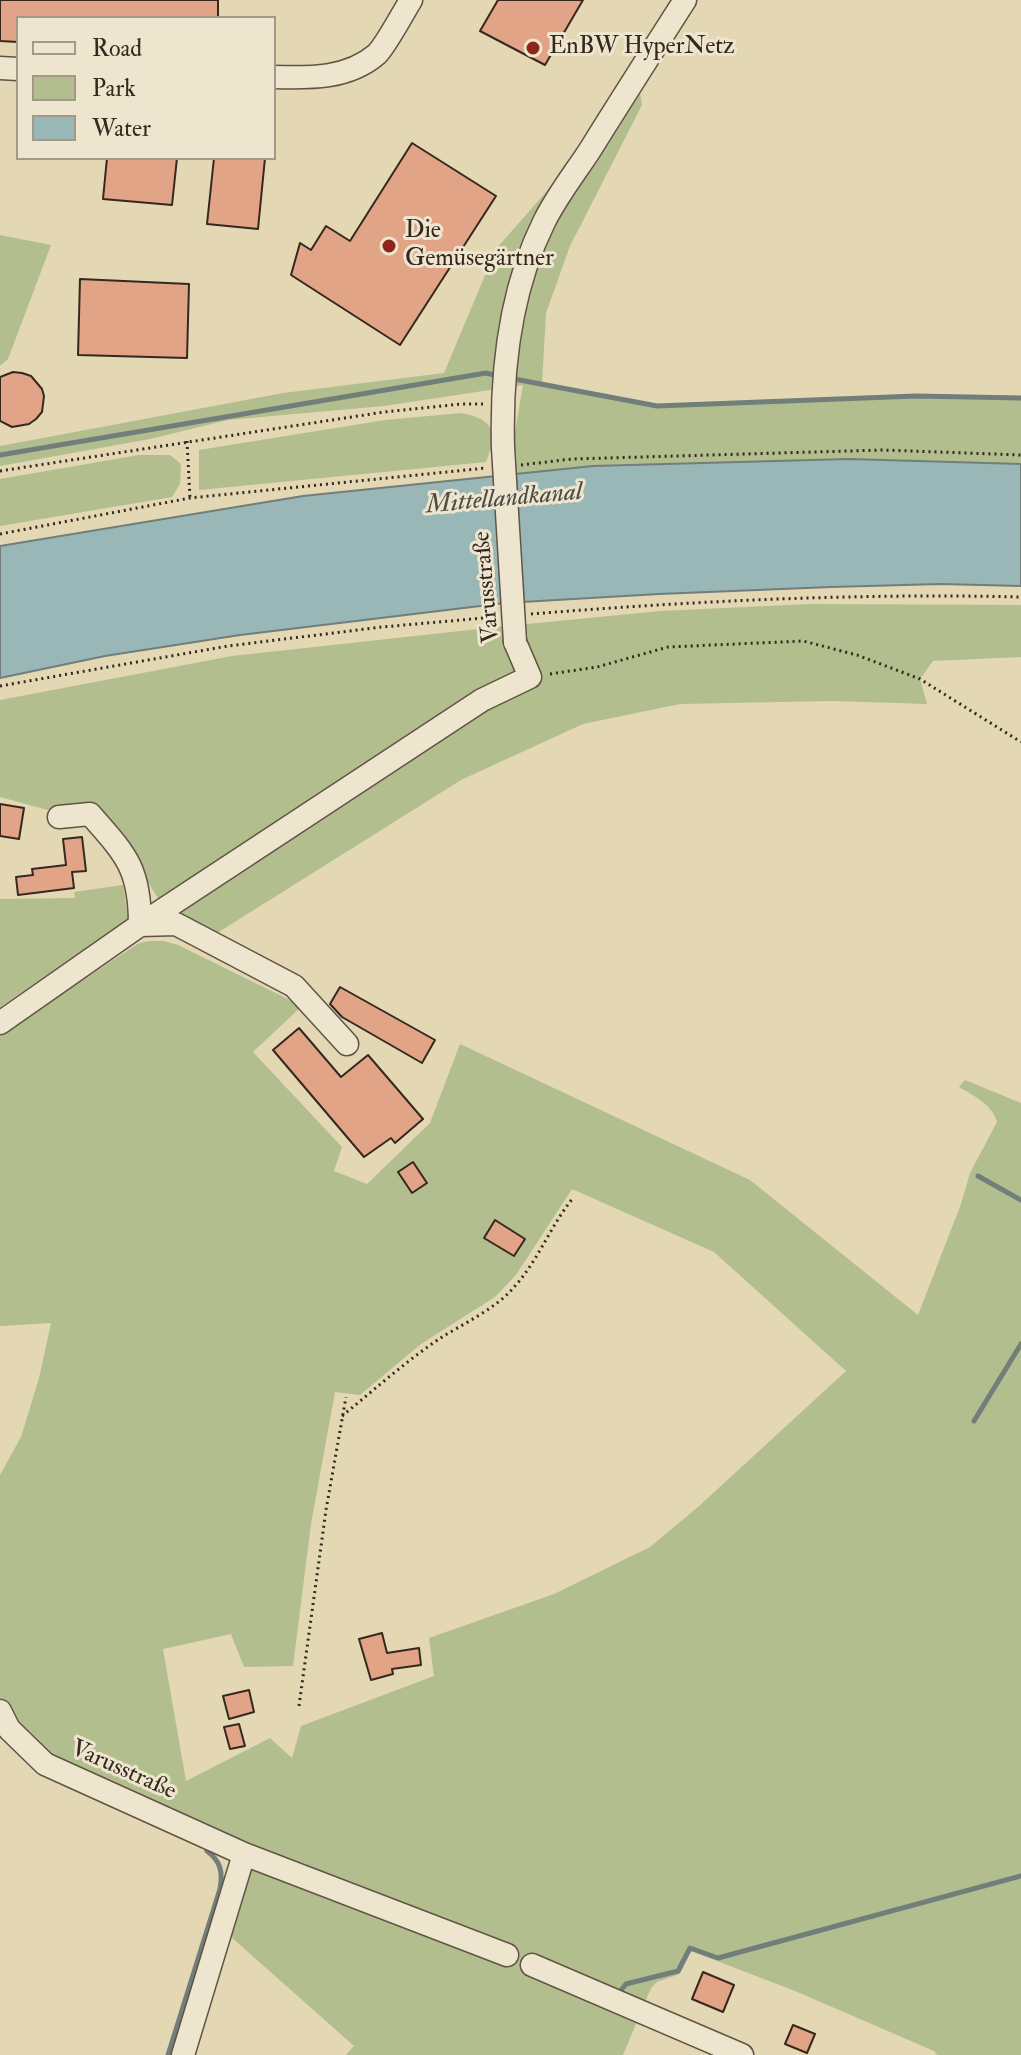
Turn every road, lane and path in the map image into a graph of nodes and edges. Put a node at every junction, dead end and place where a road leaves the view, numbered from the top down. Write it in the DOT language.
graph roads {
  1 [pos="411,0"];
  2 [pos="685,0"];
  3 [pos="276,77"];
  4 [pos="502,396"];
  5 [pos="187,441"];
  6 [pos="0,471"];
  7 [pos="190,498"];
  8 [pos="530,677"];
  9 [pos="1021,742"];
  10 [pos="59,817"];
  11 [pos="140,925"];
  12 [pos="0,1023"];
  13 [pos="347,1044"];
  14 [pos="573,1198"];
  15 [pos="346,1397"];
  16 [pos="342,1416"];
  17 [pos="299,1706"];
  18 [pos="0,1711"];
  19 [pos="244,1854"];
  20 [pos="507,1955"];
  21 [pos="532,1965"];
  22 [pos="717,2050"];
  23 [pos="183,2055"];
  24 [pos="742,2055"];
  1 -- 3 [label="street"];
  2 -- 4 [label="street, Varusstraße"];
  4 -- 5 [label="path"];
  4 -- 8 [label="street, Varusstraße, bridge"];
  5 -- 6 [label="path"];
  5 -- 7 [label="path"];
  8 -- 9 [label="path"];
  8 -- 11 [label="street"];
  10 -- 11 [label="street"];
  11 -- 12 [label="street"];
  11 -- 13 [label="street"];
  14 -- 16 [label="path"];
  15 -- 16 [label="path"];
  16 -- 17 [label="path"];
  18 -- 19 [label="street, Varusstraße"];
  19 -- 20 [label="street, Varusstraße"];
  19 -- 23 [label="street"];
  21 -- 22 [label="street"];
  22 -- 24 [label="street"];
}
